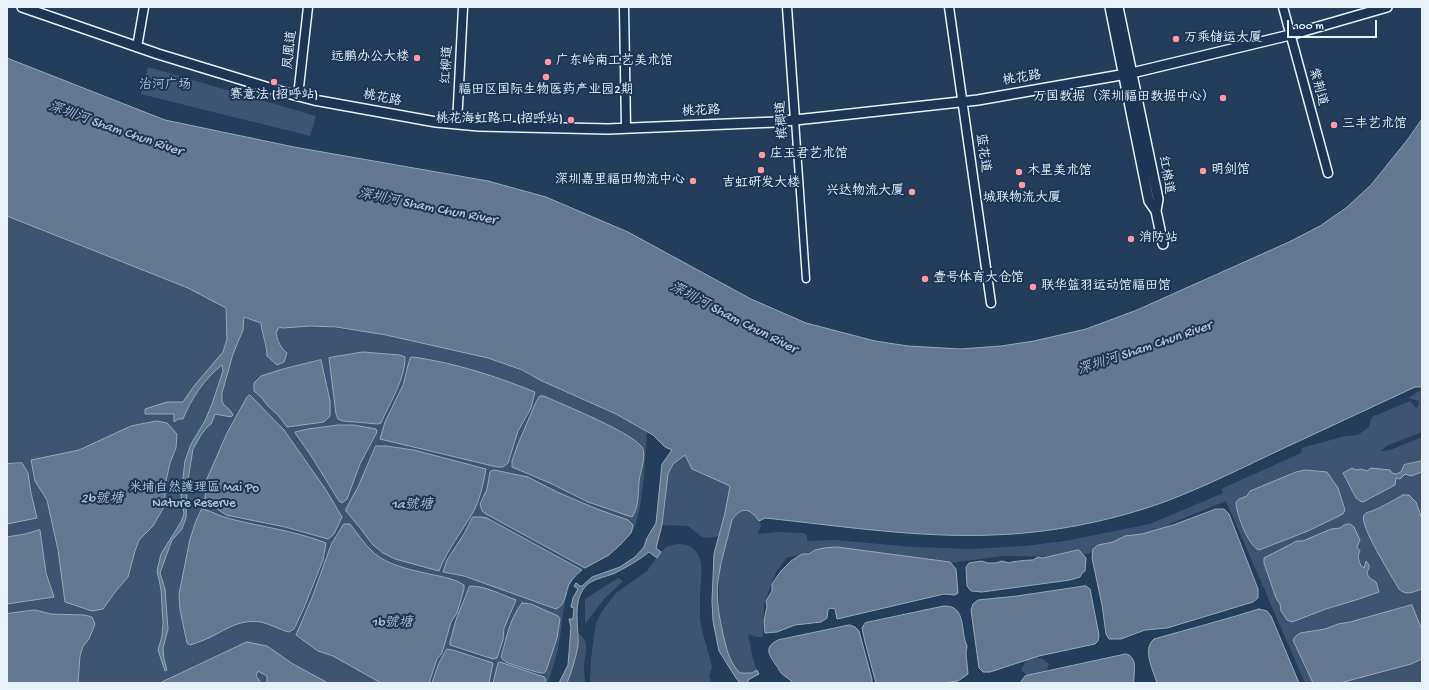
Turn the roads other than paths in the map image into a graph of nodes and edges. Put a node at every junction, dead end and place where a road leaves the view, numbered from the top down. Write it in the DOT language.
graph roads {
  1 [pos="22,7"];
  2 [pos="144,7"];
  3 [pos="308,7"];
  4 [pos="463,7"];
  5 [pos="624,7"];
  6 [pos="786,7"];
  7 [pos="949,7"];
  8 [pos="1110,7"];
  9 [pos="1118,7"];
  10 [pos="1282,7"];
  11 [pos="1387,7"];
  12 [pos="1290,35"];
  13 [pos="137,48"];
  14 [pos="1128,74"];
  15 [pos="298,96"];
  16 [pos="963,102"];
  17 [pos="795,120"];
  18 [pos="457,124"];
  19 [pos="626,128"];
  20 [pos="1328,173"];
  21 [pos="1163,244"];
  22 [pos="806,279"];
  23 [pos="990,303"];
  1 -- 13 [label="main road, 桃花路"];
  2 -- 13 [label="street"];
  3 -- 15 [label="street, 凤凰道"];
  4 -- 18 [label="street, 红柳道"];
  5 -- 19 [label="street"];
  6 -- 17 [label="street, 槟榔道"];
  7 -- 16 [label="street, 蓝花道"];
  8 -- 14 [label="main road, 红棉道"];
  9 -- 14 [label="main road, 红棉道"];
  10 -- 12 [label="street, 紫荆道"];
  11 -- 12 [label="main road, 桃花路"];
  12 -- 14 [label="main road, 桃花路"];
  12 -- 20 [label="street, 紫荆道"];
  13 -- 15 [label="main road, 桃花路"];
  14 -- 16 [label="main road, 桃花路"];
  14 -- 21 [label="main road, 红棉道"];
  15 -- 18 [label="main road, 桃花路"];
  16 -- 17 [label="main road, 桃花路"];
  16 -- 23 [label="street, 蓝花道"];
  17 -- 19 [label="main road, 桃花路"];
  17 -- 22 [label="street, 槟榔道"];
  18 -- 19 [label="main road, 桃花路"];
}
